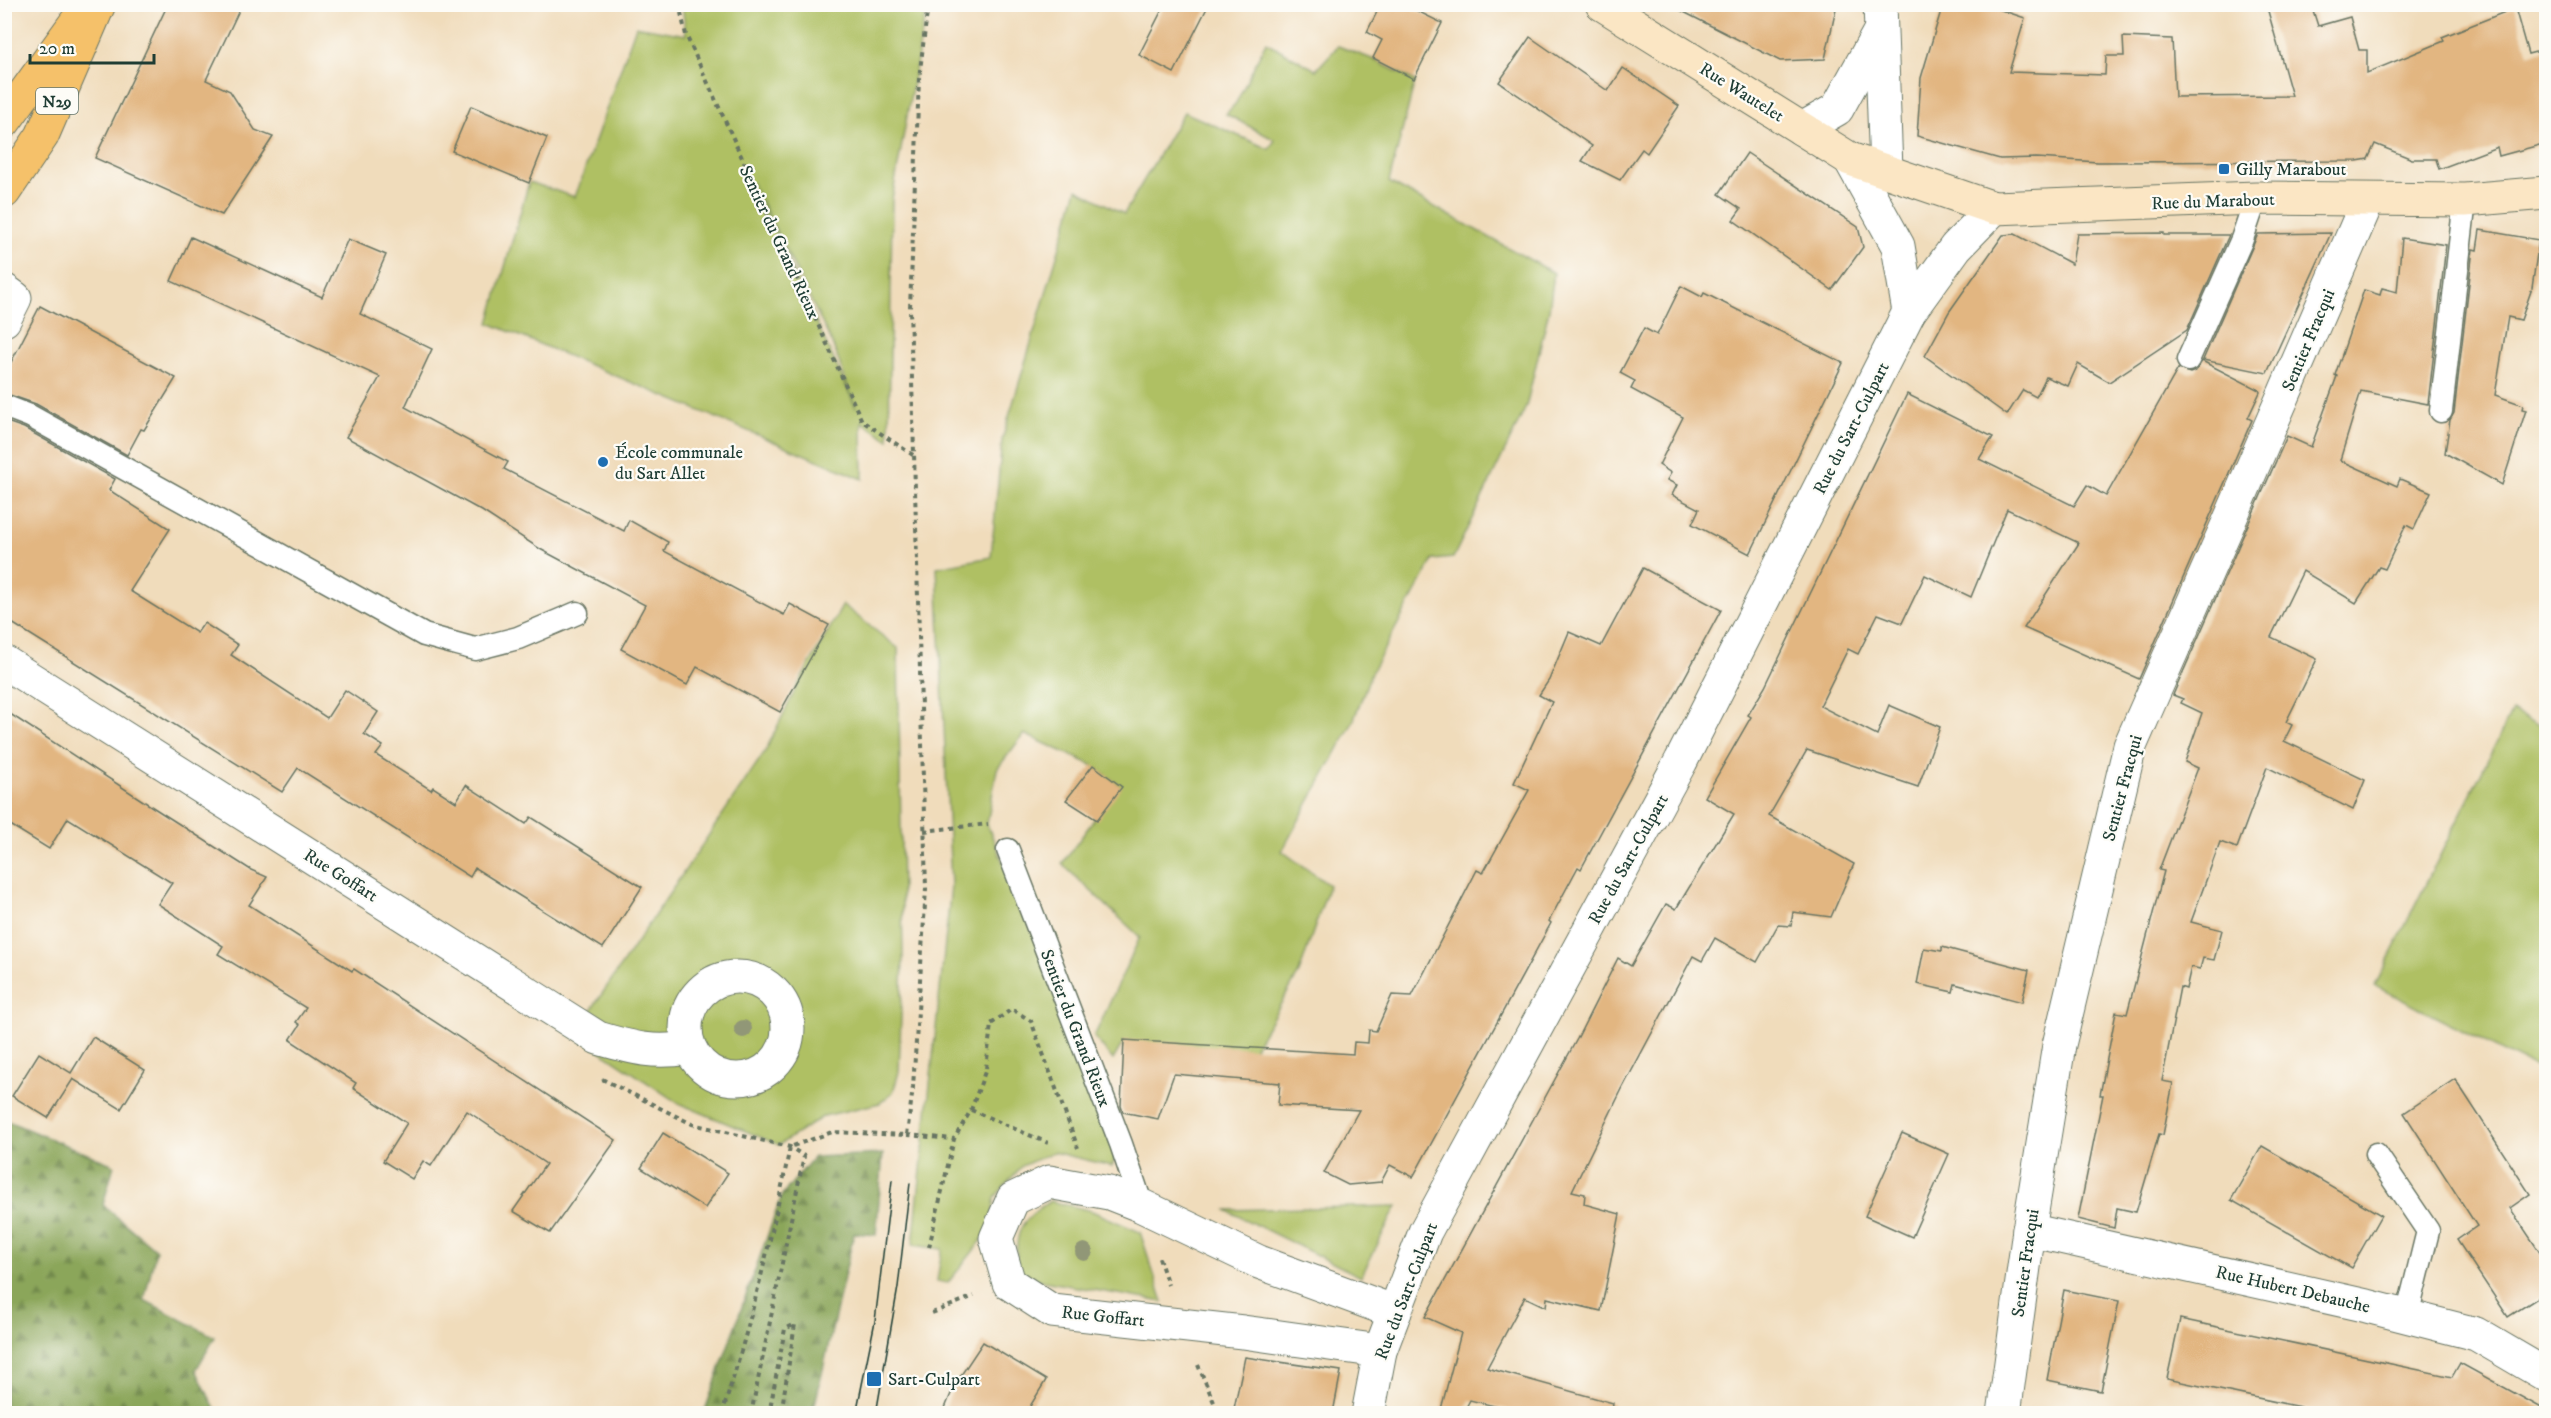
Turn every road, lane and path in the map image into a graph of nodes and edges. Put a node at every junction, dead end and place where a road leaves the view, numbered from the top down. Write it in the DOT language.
graph roads {
  1 [pos="89,4"];
  2 [pos="99,4"];
  3 [pos="680,4"];
  4 [pos="928,4"];
  5 [pos="1602,4"];
  6 [pos="1880,18"];
  7 [pos="4,122"];
  8 [pos="1802,129"];
  9 [pos="1850,159"];
  10 [pos="1886,170"];
  11 [pos="4,192"];
  12 [pos="2547,193"];
  13 [pos="2256,198"];
  14 [pos="2368,200"];
  15 [pos="2465,200"];
  16 [pos="1994,208"];
  17 [pos="4,290"];
  18 [pos="1909,312"];
  19 [pos="4,320"];
  20 [pos="2188,360"];
  21 [pos="4,406"];
  22 [pos="2441,411"];
  23 [pos="913,455"];
  24 [pos="577,613"];
  25 [pos="4,662"];
  26 [pos="954,827"];
  27 [pos="924,831"];
  28 [pos="1008,850"];
  29 [pos="584,1029"];
  30 [pos="689,1048"];
  31 [pos="971,1110"];
  32 [pos="907,1135"];
  33 [pos="954,1139"];
  34 [pos="1048,1143"];
  35 [pos="790,1147"];
  36 [pos="2376,1155"];
  37 [pos="1108,1193"];
  38 [pos="1142,1206"];
  39 [pos="2029,1230"];
  40 [pos="929,1247"];
  41 [pos="1009,1283"];
  42 [pos="1395,1312"];
  43 [pos="932,1313"];
  44 [pos="2407,1316"];
  45 [pos="1380,1351"];
  46 [pos="2547,1375"];
  47 [pos="722,1413"];
  48 [pos="751,1413"];
  49 [pos="769,1413"];
  50 [pos="781,1413"];
  51 [pos="1368,1413"];
  52 [pos="2004,1413"];
  1 -- 7 [label="main road, N29"];
  2 -- 11 [label="main road, N29"];
  3 -- 23 [label="path, Sentier du Grand Rieux"];
  4 -- 23 [label="path"];
  5 -- 8 [label="street, Rue Wautelet"];
  6 -- 8 [label="street"];
  6 -- 10 [label="street"];
  8 -- 9 [label="street, Rue Wautelet"];
  9 -- 10 [label="street, Rue Wautelet"];
  9 -- 18 [label="street"];
  10 -- 16 [label="street, Rue du Marabout"];
  12 -- 15 [label="street, Rue du Marabout"];
  13 -- 14 [label="street, Rue du Marabout"];
  13 -- 16 [label="street, Rue du Marabout"];
  13 -- 20 [label="lane"];
  14 -- 15 [label="street, Rue du Marabout"];
  14 -- 39 [label="street, Sentier Fracqui"];
  15 -- 22 [label="lane"];
  16 -- 18 [label="street, Rue du Sart-Culpart"];
  17 -- 19 [label="street"];
  18 -- 42 [label="street, Rue du Sart-Culpart"];
  21 -- 24 [label="lane"];
  23 -- 27 [label="path"];
  25 -- 29 [label="street, Rue Goffart"];
  26 -- 27 [label="path"];
  27 -- 32 [label="path"];
  28 -- 38 [label="lane, Sentier du Grand Rieux"];
  29 -- 30 [label="street, Rue Goffart"];
  29 -- 35 [label="path"];
  31 -- 33 [label="path"];
  31 -- 34 [label="path"];
  31 -- 37 [label="path"];
  32 -- 33 [label="path"];
  32 -- 35 [label="path"];
  33 -- 40 [label="path"];
  35 -- 47 [label="path"];
  35 -- 48 [label="path"];
  36 -- 44 [label="lane"];
  37 -- 38 [label="street"];
  37 -- 41 [label="street"];
  38 -- 42 [label="street"];
  39 -- 44 [label="street, Rue Hubert Debauche"];
  39 -- 52 [label="street, Sentier Fracqui"];
  41 -- 43 [label="path"];
  41 -- 45 [label="street, Rue Goffart"];
  42 -- 45 [label="street, Rue du Sart-Culpart"];
  44 -- 46 [label="street, Rue Hubert Debauche"];
  45 -- 51 [label="street, Rue du Sart-Culpart"];
  49 -- 50 [label="path"];
}
